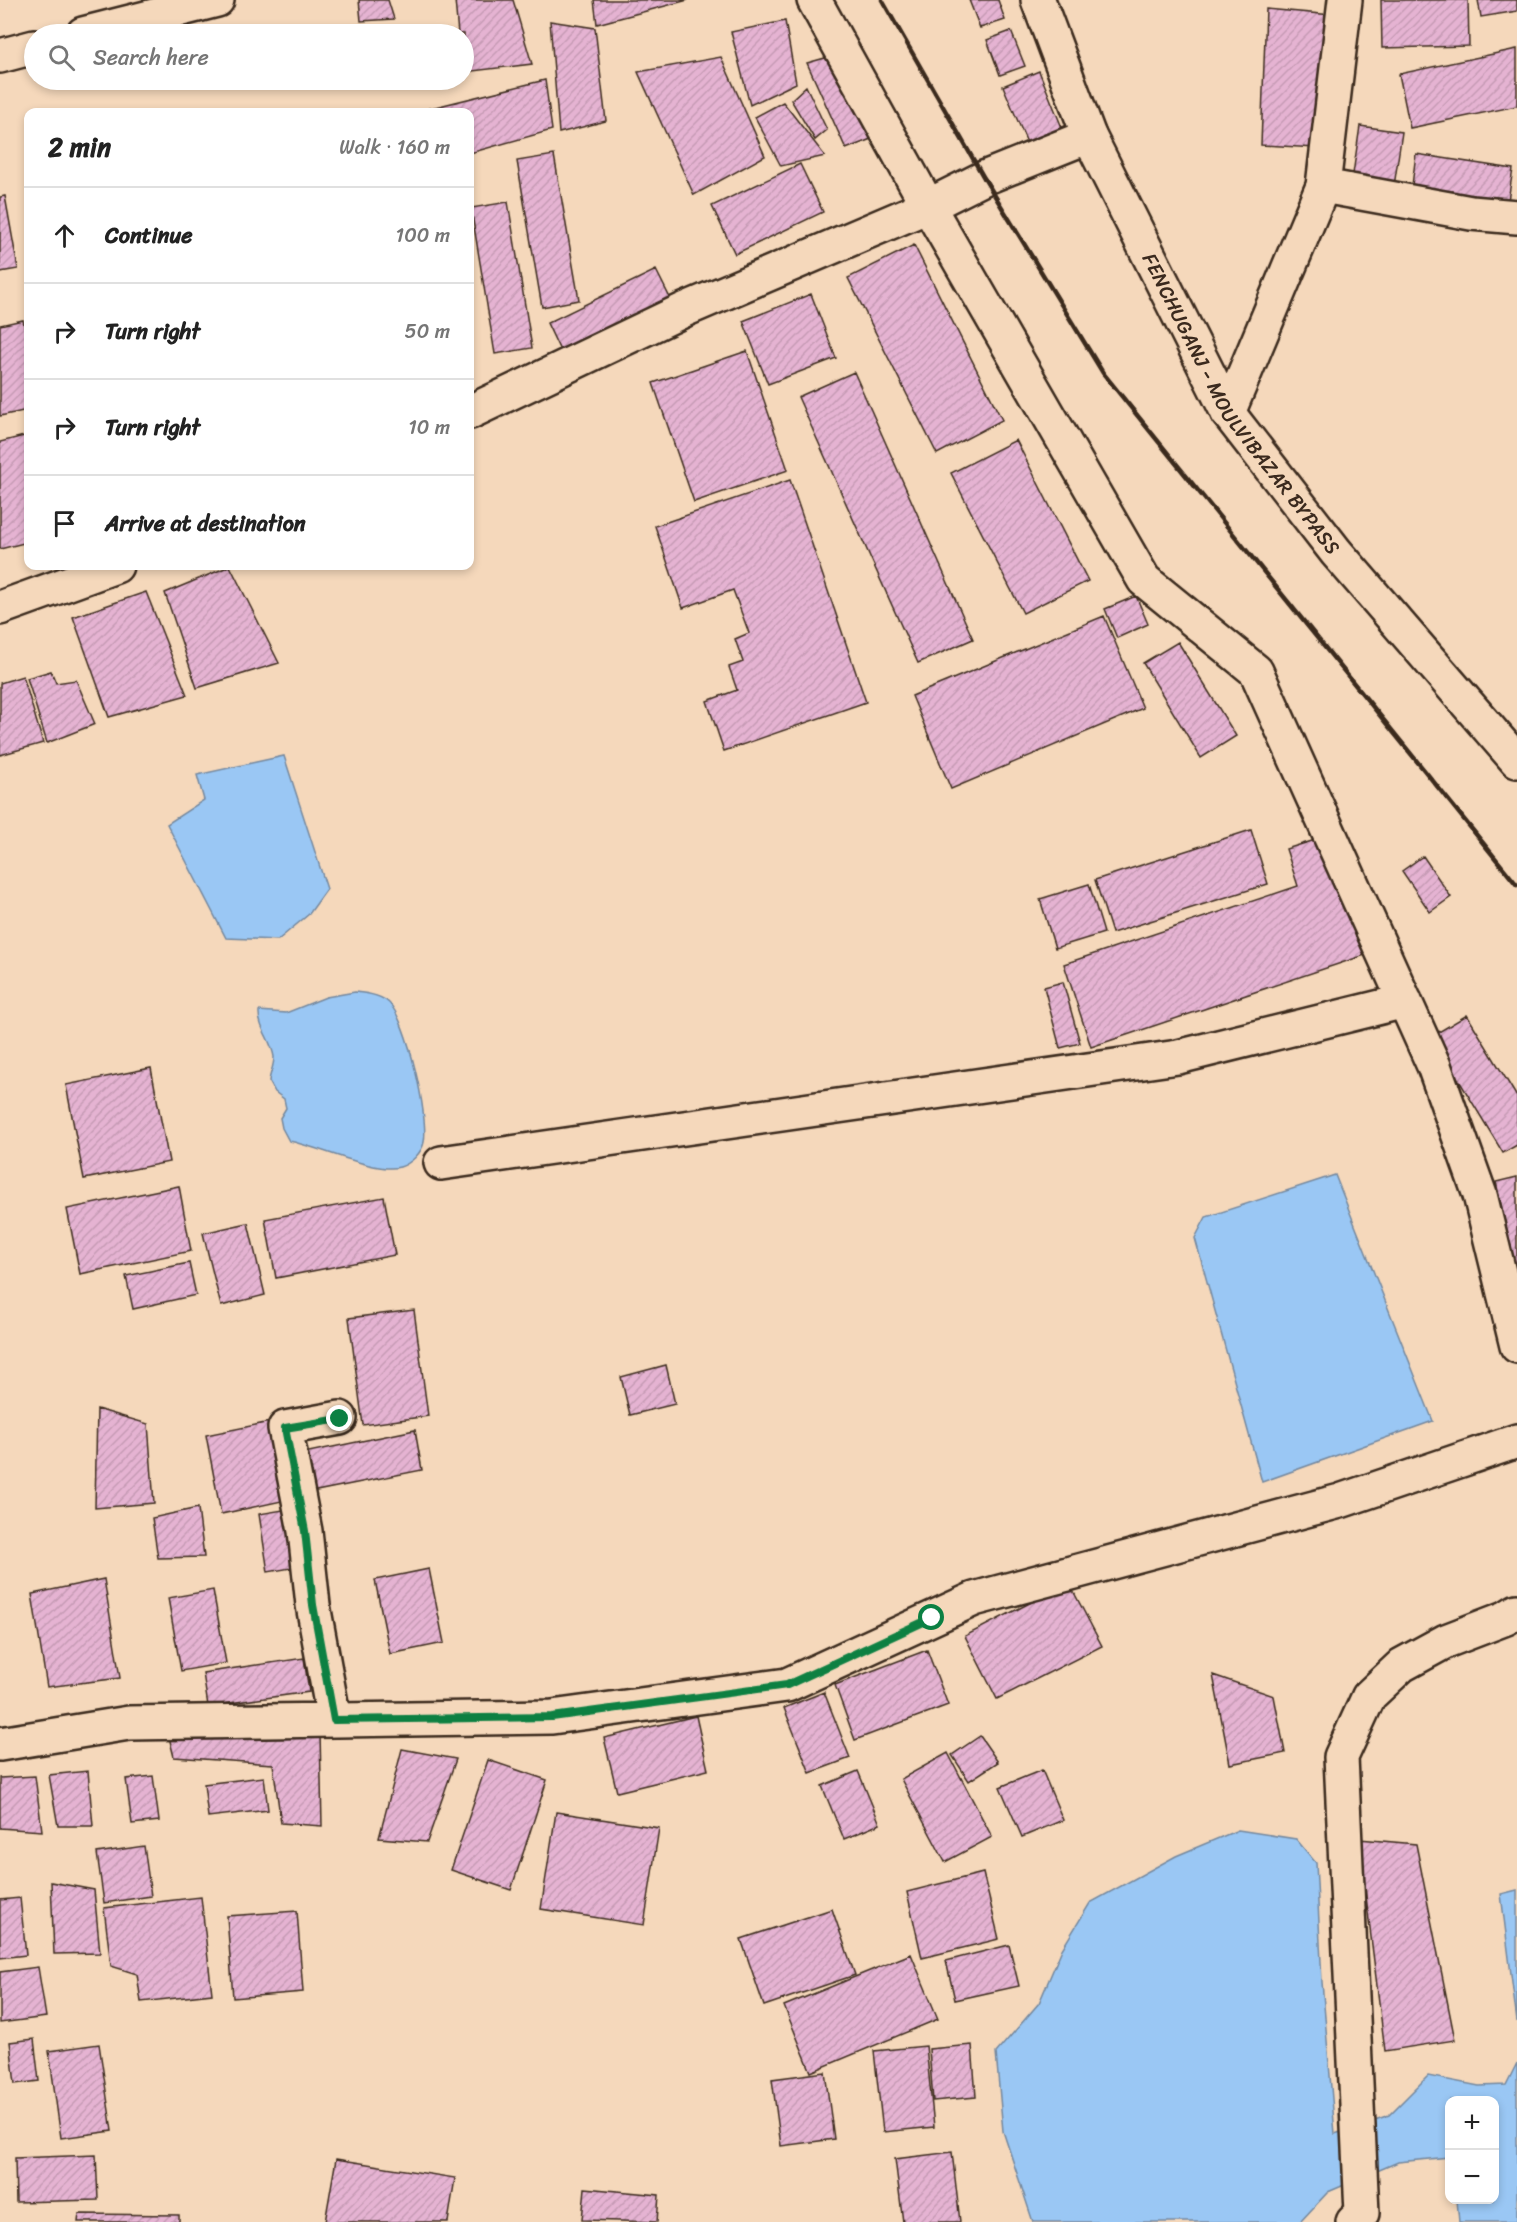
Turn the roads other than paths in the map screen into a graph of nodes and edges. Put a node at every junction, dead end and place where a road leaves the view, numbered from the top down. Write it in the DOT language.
graph roads {
  1 [pos="217,0"];
  2 [pos="814,0"];
  3 [pos="1038,0"];
  4 [pos="1345,0"];
  5 [pos="122,24"];
  6 [pos="24,50"];
  7 [pos="0,56"];
  8 [pos="1089,136"];
  9 [pos="1323,186"];
  10 [pos="928,206"];
  11 [pos="1517,217"];
  12 [pos="474,410"];
  13 [pos="1228,413"];
  14 [pos="105,570"];
  15 [pos="0,608"];
  16 [pos="1517,761"];
  17 [pos="1405,1001"];
  18 [pos="441,1163"];
  19 [pos="1517,1346"];
  20 [pos="340,1419"];
  21 [pos="1517,1441"];
  22 [pos="1517,1611"];
  23 [pos="334,1720"];
  24 [pos="0,1744"];
  25 [pos="1357,2217"];
  1 -- 5 [label="main road"];
  2 -- 10 [label="main road"];
  3 -- 8 [label="main road, FENCHUGANJ - MOULVIBAZAR BYPASS"];
  4 -- 9 [label="main road"];
  6 -- 7 [label="main road"];
  8 -- 10 [label="main road"];
  8 -- 13 [label="main road, FENCHUGANJ - MOULVIBAZAR BYPASS"];
  9 -- 11 [label="main road"];
  9 -- 13 [label="main road"];
  10 -- 12 [label="main road"];
  10 -- 17 [label="main road"];
  13 -- 16 [label="main road, FENCHUGANJ - MOULVIBAZAR BYPASS"];
  14 -- 15 [label="main road"];
  17 -- 18 [label="main road"];
  17 -- 19 [label="main road"];
  20 -- 23 [label="main road"];
  21 -- 23 [label="main road"];
  22 -- 25 [label="main road"];
  23 -- 24 [label="main road"];
}
